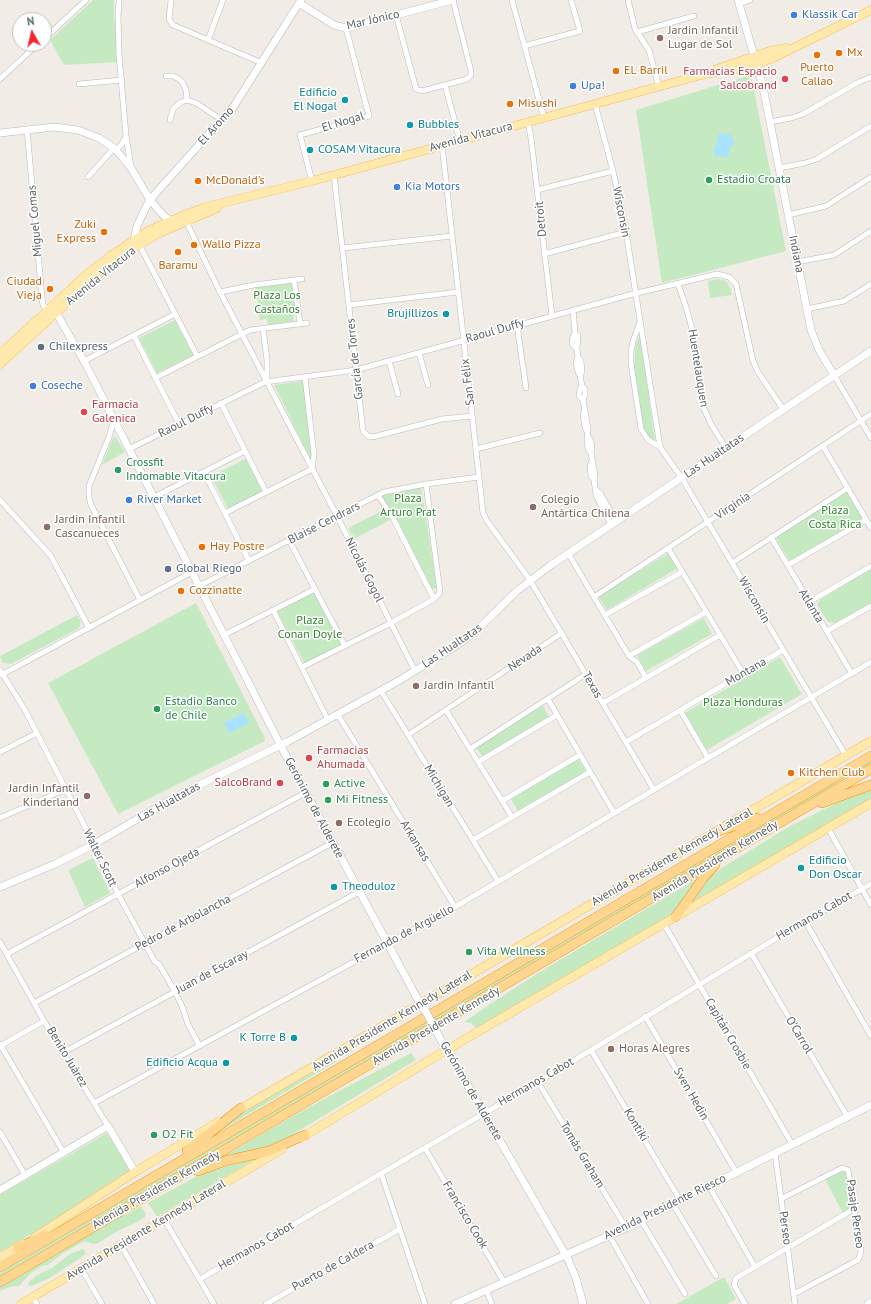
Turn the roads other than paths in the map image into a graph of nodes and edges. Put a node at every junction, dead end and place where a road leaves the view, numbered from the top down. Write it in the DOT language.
graph roads {
  1 [pos="86,0"];
  2 [pos="119,0"];
  3 [pos="171,0"];
  4 [pos="223,0"];
  5 [pos="453,0"];
  6 [pos="512,0"];
  7 [pos="571,0"];
  8 [pos="628,0"];
  9 [pos="750,0"];
  10 [pos="300,2"];
  11 [pos="739,2"];
  12 [pos="871,10"];
  13 [pos="396,15"];
  14 [pos="694,16"];
  15 [pos="346,28"];
  16 [pos="52,32"];
  17 [pos="637,32"];
  18 [pos="208,40"];
  19 [pos="524,46"];
  20 [pos="29,52"];
  21 [pos="755,60"];
  22 [pos="262,63"];
  23 [pos="166,76"];
  24 [pos="871,77"];
  25 [pos="0,79"];
  26 [pos="122,80"];
  27 [pos="79,84"];
  28 [pos="445,85"];
  29 [pos="659,87"];
  30 [pos="187,100"];
  31 [pos="594,104"];
  32 [pos="544,118"];
  33 [pos="170,120"];
  34 [pos="222,120"];
  35 [pos="528,122"];
  36 [pos="770,122"];
  37 [pos="871,126"];
  38 [pos="27,129"];
  39 [pos="0,133"];
  40 [pos="126,136"];
  41 [pos="460,141"];
  42 [pos="442,145"];
  43 [pos="115,149"];
  44 [pos="131,168"];
  45 [pos="779,168"];
  46 [pos="613,171"];
  47 [pos="334,174"];
  48 [pos="88,177"];
  49 [pos="871,177"];
  50 [pos="312,181"];
  51 [pos="537,190"];
  52 [pos="150,200"];
  53 [pos="237,200"];
  54 [pos="788,215"];
  55 [pos="186,221"];
  56 [pos="173,222"];
  57 [pos="871,231"];
  58 [pos="626,232"];
  59 [pos="452,236"];
  60 [pos="135,244"];
  61 [pos="343,248"];
  62 [pos="544,254"];
  63 [pos="797,262"];
  64 [pos="302,279"];
  65 [pos="294,280"];
  66 [pos="678,284"];
  67 [pos="871,284"];
  68 [pos="220,292"];
  69 [pos="458,292"];
  70 [pos="635,294"];
  71 [pos="349,305"];
  72 [pos="807,309"];
  73 [pos="52,310"];
  74 [pos="572,310"];
  75 [pos="175,314"];
  76 [pos="552,316"];
  77 [pos="640,321"];
  78 [pos="307,323"];
  79 [pos="300,324"];
  80 [pos="517,325"];
  81 [pos="263,328"];
  82 [pos="242,333"];
  83 [pos="134,336"];
  84 [pos="463,340"];
  85 [pos="871,351"];
  86 [pos="419,353"];
  87 [pos="0,354"];
  88 [pos="197,356"];
  89 [pos="84,361"];
  90 [pos="389,361"];
  91 [pos="0,364"];
  92 [pos="356,370"];
  93 [pos="834,376"];
  94 [pos="305,377"];
  95 [pos="155,378"];
  96 [pos="267,382"];
  97 [pos="428,386"];
  98 [pos="526,388"];
  99 [pos="398,394"];
  100 [pos="221,403"];
  101 [pos="783,409"];
  102 [pos="871,414"];
  103 [pos="472,416"];
  104 [pos="114,420"];
  105 [pos="861,420"];
  106 [pos="179,424"];
  107 [pos="120,430"];
  108 [pos="540,433"];
  109 [pos="109,437"];
  110 [pos="871,438"];
  111 [pos="823,446"];
  112 [pos="660,447"];
  113 [pos="726,448"];
  114 [pos="129,449"];
  115 [pos="476,449"];
  116 [pos="245,451"];
  117 [pos="312,469"];
  118 [pos="204,472"];
  119 [pos="478,477"];
  120 [pos="682,477"];
  121 [pos="426,484"];
  122 [pos="848,488"];
  123 [pos="266,492"];
  124 [pos="378,495"];
  125 [pos="154,497"];
  126 [pos="0,500"];
  127 [pos="225,513"];
  128 [pos="337,516"];
  129 [pos="866,520"];
  130 [pos="708,522"];
  131 [pos="613,523"];
  132 [pos="871,528"];
  133 [pos="771,538"];
  134 [pos="289,540"];
  135 [pos="668,548"];
  136 [pos="568,553"];
  137 [pos="249,561"];
  138 [pos="732,563"];
  139 [pos="788,566"];
  140 [pos="871,566"];
  141 [pos="192,572"];
  142 [pos="682,572"];
  143 [pos="530,580"];
  144 [pos="199,586"];
  145 [pos="315,589"];
  146 [pos="594,597"];
  147 [pos="434,599"];
  148 [pos="140,600"];
  149 [pos="810,602"];
  150 [pos="871,606"];
  151 [pos="273,610"];
  152 [pos="706,612"];
  153 [pos="605,615"];
  154 [pos="391,622"];
  155 [pos="89,628"];
  156 [pos="827,632"];
  157 [pos="562,633"];
  158 [pos="224,635"];
  159 [pos="720,635"];
  160 [pos="345,646"];
  161 [pos="783,650"];
  162 [pos="629,656"];
  163 [pos="871,662"];
  164 [pos="302,668"];
  165 [pos="415,670"];
  166 [pos="1,673"];
  167 [pos="743,673"];
  168 [pos="586,674"];
  169 [pos="852,674"];
  170 [pos="646,678"];
  171 [pos="381,691"];
  172 [pos="812,698"];
  173 [pos="548,699"];
  174 [pos="603,703"];
  175 [pos="446,710"];
  176 [pos="680,710"];
  177 [pos="338,715"];
  178 [pos="557,715"];
  179 [pos="328,720"];
  180 [pos="37,733"];
  181 [pos="408,735"];
  182 [pos="871,741"];
  183 [pos="626,742"];
  184 [pos="280,745"];
  185 [pos="470,749"];
  186 [pos="0,752"];
  187 [pos="580,755"];
  188 [pos="846,756"];
  189 [pos="871,756"];
  190 [pos="708,758"];
  191 [pos="478,762"];
  192 [pos="871,769"];
  193 [pos="590,772"];
  194 [pos="871,785"];
  195 [pos="66,789"];
  196 [pos="654,790"];
  197 [pos="306,793"];
  198 [pos="502,801"];
  199 [pos="871,803"];
  200 [pos="780,809"];
  201 [pos="614,813"];
  202 [pos="797,813"];
  203 [pos="512,817"];
  204 [pos="0,818"];
  205 [pos="828,828"];
  206 [pos="716,832"];
  207 [pos="472,840"];
  208 [pos="332,843"];
  209 [pos="94,844"];
  210 [pos="731,852"];
  211 [pos="498,882"];
  212 [pos="871,884"];
  213 [pos="0,887"];
  214 [pos="862,888"];
  215 [pos="359,892"];
  216 [pos="118,894"];
  217 [pos="871,905"];
  218 [pos="455,907"];
  219 [pos="675,917"];
  220 [pos="805,921"];
  221 [pos="664,924"];
  222 [pos="0,942"];
  223 [pos="145,943"];
  224 [pos="387,943"];
  225 [pos="751,953"];
  226 [pos="7,954"];
  227 [pos="698,984"];
  228 [pos="175,992"];
  229 [pos="34,1002"];
  230 [pos="422,1007"];
  231 [pos="645,1016"];
  232 [pos="44,1021"];
  233 [pos="871,1036"];
  234 [pos="199,1045"];
  235 [pos="0,1046"];
  236 [pos="447,1050"];
  237 [pos="591,1050"];
  238 [pos="64,1052"];
  239 [pos="538,1082"];
  240 [pos="94,1103"];
  241 [pos="871,1105"];
  242 [pos="241,1108"];
  243 [pos="484,1113"];
  244 [pos="847,1116"];
  245 [pos="108,1126"];
  246 [pos="0,1132"];
  247 [pos="305,1135"];
  248 [pos="792,1144"];
  249 [pos="425,1148"];
  250 [pos="64,1153"];
  251 [pos="775,1153"];
  252 [pos="135,1172"];
  253 [pos="736,1172"];
  254 [pos="381,1173"];
  255 [pos="25,1175"];
  256 [pos="154,1177"];
  257 [pos="709,1186"];
  258 [pos="0,1190"];
  259 [pos="153,1191"];
  260 [pos="781,1199"];
  261 [pos="680,1200"];
  262 [pos="673,1204"];
  263 [pos="854,1209"];
  264 [pos="98,1210"];
  265 [pos="164,1219"];
  266 [pos="641,1220"];
  267 [pos="626,1228"];
  268 [pos="400,1229"];
  269 [pos="609,1235"];
  270 [pos="121,1244"];
  271 [pos="18,1248"];
  272 [pos="788,1248"];
  273 [pos="566,1254"];
  274 [pos="0,1258"];
  275 [pos="0,1267"];
  276 [pos="755,1267"];
  277 [pos="81,1268"];
  278 [pos="716,1276"];
  279 [pos="200,1279"];
  280 [pos="0,1282"];
  281 [pos="504,1282"];
  282 [pos="486,1290"];
  283 [pos="686,1294"];
  284 [pos="794,1294"];
  285 [pos="35,1300"];
  286 [pos="871,1302"];
  287 [pos="21,1304"];
  288 [pos="102,1304"];
  289 [pos="154,1304"];
  290 [pos="214,1304"];
  291 [pos="266,1304"];
  292 [pos="425,1304"];
  293 [pos="455,1304"];
  294 [pos="492,1304"];
  295 [pos="583,1304"];
  296 [pos="648,1304"];
  297 [pos="745,1304"];
  298 [pos="795,1304"];
  299 [pos="868,1304"];
  1 -- 16 [label="street"];
  2 -- 26 [label="street"];
  3 -- 18 [label="street"];
  4 -- 18 [label="street"];
  5 -- 13 [label="street, Mar Jónico"];
  5 -- 28 [label="street"];
  6 -- 19 [label="street"];
  7 -- 19 [label="street"];
  8 -- 17 [label="street"];
  9 -- 11 [label="street"];
  10 -- 15 [label="street, Mar Jónico"];
  10 -- 22 [label="street, El Aromo"];
  11 -- 21 [label="street, Indiana"];
  12 -- 21 [label="main road, Avenida Vitacura"];
  13 -- 15 [label="street, Mar Jónico"];
  13 -- 28 [label="street"];
  14 -- 17 [label="street"];
  15 -- 50 [label="street, El Nogal"];
  17 -- 29 [label="street"];
  18 -- 22 [label="street"];
  19 -- 32 [label="street"];
  20 -- 25 [label="street"];
  21 -- 29 [label="main road, Avenida Vitacura"];
  21 -- 36 [label="street, Indiana"];
  22 -- 34 [label="street, El Aromo"];
  23 -- 30 [label="street"];
  24 -- 36 [label="street"];
  26 -- 27 [label="street"];
  26 -- 40 [label="street"];
  28 -- 41 [label="street"];
  29 -- 31 [label="main road, Avenida Vitacura"];
  30 -- 33 [label="street"];
  30 -- 34 [label="street"];
  31 -- 32 [label="main road, Avenida Vitacura"];
  31 -- 46 [label="street, Wisconsin"];
  32 -- 35 [label="main road, Avenida Vitacura"];
  34 -- 52 [label="street, El Aromo"];
  35 -- 41 [label="main road, Avenida Vitacura"];
  35 -- 51 [label="street, Detroit"];
  36 -- 45 [label="street, Indiana"];
  37 -- 45 [label="street"];
  38 -- 39 [label="street"];
  38 -- 43 [label="street"];
  38 -- 73 [label="street, Miguel Comas"];
  40 -- 43 [label="street"];
  40 -- 44 [label="street"];
  41 -- 42 [label="main road, Avenida Vitacura"];
  42 -- 47 [label="main road, Avenida Vitacura"];
  42 -- 59 [label="street, San Félix"];
  43 -- 44 [label="street"];
  43 -- 48 [label="street"];
  44 -- 52 [label="street"];
  45 -- 54 [label="street, Indiana"];
  46 -- 51 [label="street"];
  46 -- 58 [label="street, Wisconsin"];
  47 -- 50 [label="main road, Avenida Vitacura"];
  47 -- 61 [label="street, García de Torres"];
  49 -- 54 [label="street"];
  50 -- 53 [label="main road, Avenida Vitacura"];
  51 -- 62 [label="street, Detroit"];
  52 -- 56 [label="street"];
  52 -- 60 [label="street, El Aromo"];
  53 -- 55 [label="main road, Avenida Vitacura"];
  53 -- 56 [label="main road, Avenida Vitacura"];
  54 -- 63 [label="street, Indiana"];
  55 -- 56 [label="main road, Avenida Vitacura"];
  55 -- 68 [label="street, Nicolás Gogol"];
  56 -- 60 [label="main road, Avenida Vitacura"];
  57 -- 63 [label="street"];
  58 -- 62 [label="street"];
  58 -- 70 [label="street, Wisconsin"];
  59 -- 61 [label="street"];
  59 -- 69 [label="street, San Félix"];
  60 -- 73 [label="main road, Avenida Vitacura"];
  60 -- 75 [label="street"];
  61 -- 71 [label="street, García de Torres"];
  62 -- 76 [label="street, Detroit"];
  63 -- 72 [label="street, Indiana"];
  64 -- 65 [label="street"];
  65 -- 68 [label="street"];
  65 -- 79 [label="street"];
  66 -- 70 [label="street, Raoul Duffy"];
  66 -- 101 [label="street, Raoul Duffy"];
  66 -- 113 [label="street, Huentelauquen"];
  67 -- 72 [label="street"];
  68 -- 82 [label="street, Nicolás Gogol"];
  69 -- 71 [label="street"];
  69 -- 84 [label="street, San Félix"];
  70 -- 74 [label="street, Raoul Duffy"];
  70 -- 77 [label="street, Wisconsin"];
  71 -- 92 [label="street, García de Torres"];
  72 -- 93 [label="street, Indiana"];
  73 -- 87 [label="main road, Avenida Vitacura"];
  73 -- 89 [label="street, Gerónimo de Alderete"];
  73 -- 91 [label="main road, Avenida Vitacura"];
  74 -- 76 [label="street, Raoul Duffy"];
  74 -- 131 [label="street"];
  75 -- 83 [label="street"];
  75 -- 88 [label="street"];
  76 -- 80 [label="street, Raoul Duffy"];
  77 -- 112 [label="street, Wisconsin"];
  77 -- 112 [label="street, Wisconsin"];
  78 -- 79 [label="street"];
  79 -- 81 [label="street"];
  80 -- 84 [label="street, Raoul Duffy"];
  80 -- 98 [label="street"];
  81 -- 82 [label="street"];
  81 -- 96 [label="street, Nicolás Gogol"];
  82 -- 88 [label="street"];
  82 -- 96 [label="street, Nicolás Gogol"];
  83 -- 89 [label="street"];
  83 -- 95 [label="street"];
  84 -- 86 [label="street, Raoul Duffy"];
  84 -- 103 [label="street, San Félix"];
  85 -- 93 [label="street, Las Hualtatas"];
  86 -- 90 [label="street, Raoul Duffy"];
  86 -- 97 [label="street"];
  88 -- 95 [label="street"];
  89 -- 104 [label="street, Gerónimo de Alderete"];
  90 -- 92 [label="street, Raoul Duffy"];
  90 -- 99 [label="street"];
  92 -- 94 [label="street, Raoul Duffy"];
  92 -- 103 [label="street, García de Torres"];
  93 -- 101 [label="street, Las Hualtatas"];
  93 -- 105 [label="street, Indiana"];
  94 -- 96 [label="street, Raoul Duffy"];
  94 -- 117 [label="street"];
  95 -- 106 [label="street"];
  96 -- 100 [label="street, Raoul Duffy"];
  96 -- 117 [label="street, Nicolás Gogol"];
  100 -- 106 [label="street, Raoul Duffy"];
  100 -- 116 [label="street"];
  101 -- 113 [label="street, Las Hualtatas"];
  102 -- 105 [label="street, Virginia"];
  103 -- 115 [label="street, San Félix"];
  104 -- 107 [label="street, Gerónimo de Alderete"];
  104 -- 109 [label="street"];
  105 -- 110 [label="street, Indiana"];
  105 -- 111 [label="street, Virginia"];
  106 -- 114 [label="street, Raoul Duffy"];
  107 -- 109 [label="street"];
  107 -- 114 [label="street, Gerónimo de Alderete"];
  108 -- 115 [label="street"];
  109 -- 148 [label="street"];
  111 -- 122 [label="street"];
  111 -- 130 [label="street, Virginia"];
  112 -- 120 [label="street, Wisconsin"];
  113 -- 120 [label="street, Las Hualtatas"];
  114 -- 125 [label="street, Gerónimo de Alderete"];
  115 -- 119 [label="street, San Félix"];
  116 -- 118 [label="street"];
  116 -- 123 [label="street"];
  117 -- 123 [label="street"];
  117 -- 128 [label="street, Nicolás Gogol"];
  118 -- 125 [label="street"];
  118 -- 127 [label="street"];
  119 -- 121 [label="street, Blaise Cendrars"];
  119 -- 143 [label="street, San Félix"];
  120 -- 130 [label="street, Wisconsin"];
  120 -- 131 [label="street, Las Hualtatas"];
  121 -- 124 [label="street, Blaise Cendrars"];
  121 -- 147 [label="street"];
  122 -- 129 [label="street"];
  122 -- 133 [label="street"];
  123 -- 127 [label="street"];
  124 -- 128 [label="street, Blaise Cendrars"];
  124 -- 147 [label="street"];
  125 -- 141 [label="street, Gerónimo de Alderete"];
  126 -- 155 [label="street"];
  127 -- 137 [label="street"];
  128 -- 134 [label="street, Blaise Cendrars"];
  128 -- 154 [label="street, Nicolás Gogol"];
  129 -- 132 [label="street"];
  129 -- 139 [label="street"];
  130 -- 135 [label="street, Virginia"];
  130 -- 138 [label="street, Wisconsin"];
  131 -- 136 [label="street, Las Hualtatas"];
  133 -- 138 [label="street"];
  133 -- 139 [label="street, Atlanta"];
  134 -- 137 [label="street, Blaise Cendrars"];
  134 -- 145 [label="street"];
  135 -- 142 [label="street"];
  135 -- 146 [label="street, Virginia"];
  136 -- 143 [label="street, Las Hualtatas"];
  136 -- 146 [label="street"];
  137 -- 144 [label="street, Blaise Cendrars"];
  138 -- 161 [label="street, Wisconsin"];
  139 -- 149 [label="street, Atlanta"];
  140 -- 149 [label="street"];
  141 -- 144 [label="street, Gerónimo de Alderete"];
  141 -- 148 [label="street"];
  142 -- 152 [label="street"];
  142 -- 153 [label="street"];
  143 -- 157 [label="street, Texas"];
  143 -- 165 [label="street, Las Hualtatas"];
  144 -- 158 [label="street, Gerónimo de Alderete"];
  145 -- 151 [label="street"];
  145 -- 160 [label="street"];
  146 -- 153 [label="street"];
  147 -- 154 [label="street"];
  148 -- 155 [label="street"];
  149 -- 156 [label="street, Atlanta"];
  150 -- 156 [label="street"];
  151 -- 158 [label="street"];
  151 -- 164 [label="street"];
  152 -- 159 [label="street"];
  152 -- 162 [label="street"];
  153 -- 162 [label="street"];
  154 -- 160 [label="street"];
  154 -- 165 [label="street, Nicolás Gogol"];
  155 -- 166 [label="street"];
  156 -- 169 [label="street, Atlanta"];
  157 -- 168 [label="street, Texas"];
  157 -- 175 [label="street, Nevada"];
  158 -- 184 [label="street, Gerónimo de Alderete"];
  159 -- 167 [label="street"];
  159 -- 170 [label="street"];
  160 -- 164 [label="street"];
  161 -- 167 [label="street, Montana"];
  161 -- 172 [label="street, Wisconsin"];
  162 -- 170 [label="street"];
  163 -- 169 [label="street, Fernando de Argüello"];
  164 -- 179 [label="street"];
  165 -- 171 [label="street, Las Hualtatas"];
  166 -- 180 [label="street, Walter Scott"];
  167 -- 176 [label="street, Montana"];
  168 -- 173 [label="street"];
  168 -- 174 [label="street, Texas"];
  169 -- 172 [label="street, Fernando de Argüello"];
  170 -- 174 [label="street"];
  171 -- 177 [label="street, Las Hualtatas"];
  171 -- 181 [label="street, Michigan"];
  172 -- 188 [label="street, Wisconsin"];
  172 -- 190 [label="street, Fernando de Argüello"];
  173 -- 178 [label="street"];
  173 -- 185 [label="street"];
  174 -- 183 [label="street, Texas"];
  175 -- 181 [label="street, Nevada"];
  175 -- 185 [label="street"];
  176 -- 183 [label="street, Montana"];
  176 -- 190 [label="street"];
  177 -- 179 [label="street, Las Hualtatas"];
  177 -- 218 [label="street, Arkansas"];
  178 -- 187 [label="street"];
  178 -- 191 [label="street"];
  179 -- 184 [label="street, Las Hualtatas"];
  180 -- 186 [label="street"];
  180 -- 195 [label="street, Walter Scott"];
  181 -- 207 [label="street, Michigan"];
  182 -- 188 [label="main road, Avenida Presidente Kennedy Lateral"];
  183 -- 196 [label="street, Texas"];
  184 -- 197 [label="street, Gerónimo de Alderete"];
  184 -- 209 [label="street, Las Hualtatas"];
  185 -- 191 [label="street"];
  187 -- 193 [label="street"];
  187 -- 198 [label="street"];
  188 -- 206 [label="main road, Avenida Presidente Kennedy Lateral"];
  189 -- 200 [label="highway, Avenida Presidente Kennedy"];
  190 -- 196 [label="street, Fernando de Argüello"];
  191 -- 198 [label="street"];
  192 -- 202 [label="highway, Avenida Presidente Kennedy"];
  193 -- 201 [label="street"];
  193 -- 203 [label="street"];
  194 -- 202 [label="highway"];
  195 -- 204 [label="street"];
  195 -- 209 [label="street, Walter Scott"];
  196 -- 201 [label="street, Fernando de Argüello"];
  197 -- 208 [label="street, Gerónimo de Alderete"];
  197 -- 216 [label="street, Alfonso Ojeda"];
  198 -- 203 [label="street"];
  199 -- 205 [label="main road, Avenida Presidente Kennedy Lateral"];
  200 -- 206 [label="highway"];
  200 -- 256 [label="highway, Avenida Presidente Kennedy"];
  201 -- 211 [label="street, Fernando de Argüello"];
  202 -- 210 [label="highway, Avenida Presidente Kennedy"];
  203 -- 207 [label="street"];
  205 -- 214 [label="street"];
  205 -- 219 [label="main road, Avenida Presidente Kennedy Lateral"];
  206 -- 230 [label="main road, Avenida Presidente Kennedy Lateral"];
  207 -- 211 [label="street, Michigan"];
  208 -- 215 [label="street, Gerónimo de Alderete"];
  208 -- 223 [label="street, Pedro de Arbolancha"];
  209 -- 213 [label="street, Las Hualtatas"];
  209 -- 216 [label="street, Walter Scott"];
  210 -- 219 [label="highway"];
  210 -- 259 [label="highway, Avenida Presidente Kennedy"];
  211 -- 218 [label="street, Fernando de Argüello"];
  212 -- 214 [label="street, Hermanos Cabot"];
  214 -- 217 [label="street"];
  214 -- 220 [label="street, Hermanos Cabot"];
  215 -- 224 [label="street, Gerónimo de Alderete"];
  215 -- 228 [label="street, Juan de Escaray"];
  216 -- 223 [label="street, Walter Scott"];
  216 -- 226 [label="street, Alfonso Ojeda"];
  218 -- 224 [label="street, Fernando de Argüello"];
  219 -- 221 [label="main road, Avenida Presidente Kennedy Lateral"];
  220 -- 225 [label="street, Hermanos Cabot"];
  220 -- 233 [label="street"];
  221 -- 227 [label="street, Capitán Crosbie"];
  221 -- 236 [label="main road, Avenida Presidente Kennedy Lateral"];
  222 -- 226 [label="street, Benito Juárez"];
  223 -- 228 [label="street, Walter Scott"];
  223 -- 229 [label="street, Pedro de Arbolancha"];
  224 -- 230 [label="street, Gerónimo de Alderete"];
  224 -- 234 [label="street, Fernando de Argüello"];
  225 -- 227 [label="street, Hermanos Cabot"];
  225 -- 244 [label="street, O'Carrol"];
  226 -- 229 [label="street, Benito Juárez"];
  227 -- 231 [label="street, Hermanos Cabot"];
  227 -- 248 [label="street, Capitán Crosbie"];
  228 -- 234 [label="street, Walter Scott"];
  228 -- 238 [label="street, Juan de Escaray"];
  229 -- 232 [label="street, Benito Juárez"];
  230 -- 236 [label="street, Gerónimo de Alderete, bridge"];
  230 -- 242 [label="main road, Avenida Presidente Kennedy Lateral"];
  231 -- 237 [label="street, Hermanos Cabot"];
  231 -- 253 [label="street, Sven Hedin"];
  232 -- 235 [label="street"];
  232 -- 238 [label="street, Benito Juárez"];
  234 -- 240 [label="street, Fernando de Argüello"];
  235 -- 250 [label="street"];
  236 -- 243 [label="street, Gerónimo de Alderete"];
  236 -- 247 [label="main road, Avenida Presidente Kennedy Lateral"];
  237 -- 239 [label="street, Hermanos Cabot"];
  237 -- 261 [label="street, Kontiki"];
  238 -- 240 [label="street, Benito Juárez"];
  239 -- 243 [label="street, Hermanos Cabot"];
  239 -- 267 [label="street, Tomás Graham"];
  240 -- 245 [label="street, Benito Juárez"];
  241 -- 244 [label="street, Avenida Presidente Riesco"];
  242 -- 252 [label="main road, Avenida Presidente Kennedy Lateral"];
  242 -- 256 [label="highway"];
  243 -- 249 [label="street, Hermanos Cabot"];
  243 -- 273 [label="street, Gerónimo de Alderete"];
  244 -- 248 [label="street, Avenida Presidente Riesco"];
  245 -- 250 [label="street"];
  245 -- 252 [label="street, Benito Juárez"];
  246 -- 255 [label="street"];
  247 -- 259 [label="highway"];
  247 -- 265 [label="main road, Avenida Presidente Kennedy Lateral"];
  248 -- 251 [label="street, Avenida Presidente Riesco"];
  249 -- 254 [label="street, Hermanos Cabot"];
  249 -- 281 [label="street, Francisco Cook"];
  250 -- 255 [label="street"];
  251 -- 253 [label="street, Avenida Presidente Riesco"];
  251 -- 260 [label="street, Perseo"];
  252 -- 271 [label="main road, Avenida Presidente Kennedy Lateral"];
  253 -- 257 [label="street, Avenida Presidente Riesco"];
  254 -- 268 [label="street"];
  254 -- 279 [label="street, Hermanos Cabot"];
  255 -- 258 [label="street"];
  256 -- 264 [label="highway, Avenida Presidente Kennedy"];
  257 -- 261 [label="street, Avenida Presidente Riesco"];
  257 -- 276 [label="street"];
  259 -- 280 [label="highway, Avenida Presidente Kennedy"];
  260 -- 263 [label="street, Pasaje Perseo"];
  260 -- 272 [label="street, Perseo"];
  261 -- 262 [label="street, Avenida Presidente Riesco"];
  262 -- 266 [label="street, Avenida Presidente Riesco"];
  262 -- 278 [label="street"];
  263 -- 272 [label="street"];
  263 -- 284 [label="street, Pasaje Perseo"];
  264 -- 271 [label="highway"];
  264 -- 275 [label="highway, Avenida Presidente Kennedy"];
  265 -- 270 [label="main road, Avenida Presidente Kennedy Lateral"];
  265 -- 279 [label="street"];
  266 -- 267 [label="street, Avenida Presidente Riesco"];
  266 -- 283 [label="street"];
  267 -- 269 [label="street, Avenida Presidente Riesco"];
  268 -- 291 [label="street, Puerto de Caldera"];
  268 -- 292 [label="street"];
  269 -- 273 [label="street, Avenida Presidente Riesco"];
  269 -- 296 [label="street"];
  270 -- 277 [label="main road, Avenida Presidente Kennedy Lateral"];
  270 -- 289 [label="street"];
  271 -- 274 [label="main road, Avenida Presidente Kennedy Lateral"];
  272 -- 276 [label="street"];
  272 -- 284 [label="street, Perseo"];
  273 -- 281 [label="street, Avenida Presidente Riesco"];
  273 -- 295 [label="street, Gerónimo de Alderete"];
  276 -- 297 [label="street"];
  277 -- 285 [label="main road, Avenida Presidente Kennedy Lateral"];
  277 -- 288 [label="street"];
  279 -- 290 [label="street"];
  281 -- 282 [label="street, Avenida Presidente Riesco"];
  282 -- 293 [label="street, Avenida Presidente Riesco"];
  282 -- 294 [label="street"];
  284 -- 298 [label="street, Perseo"];
  285 -- 287 [label="main road, Avenida Presidente Kennedy Lateral"];
  286 -- 299 [label="street"];
}
